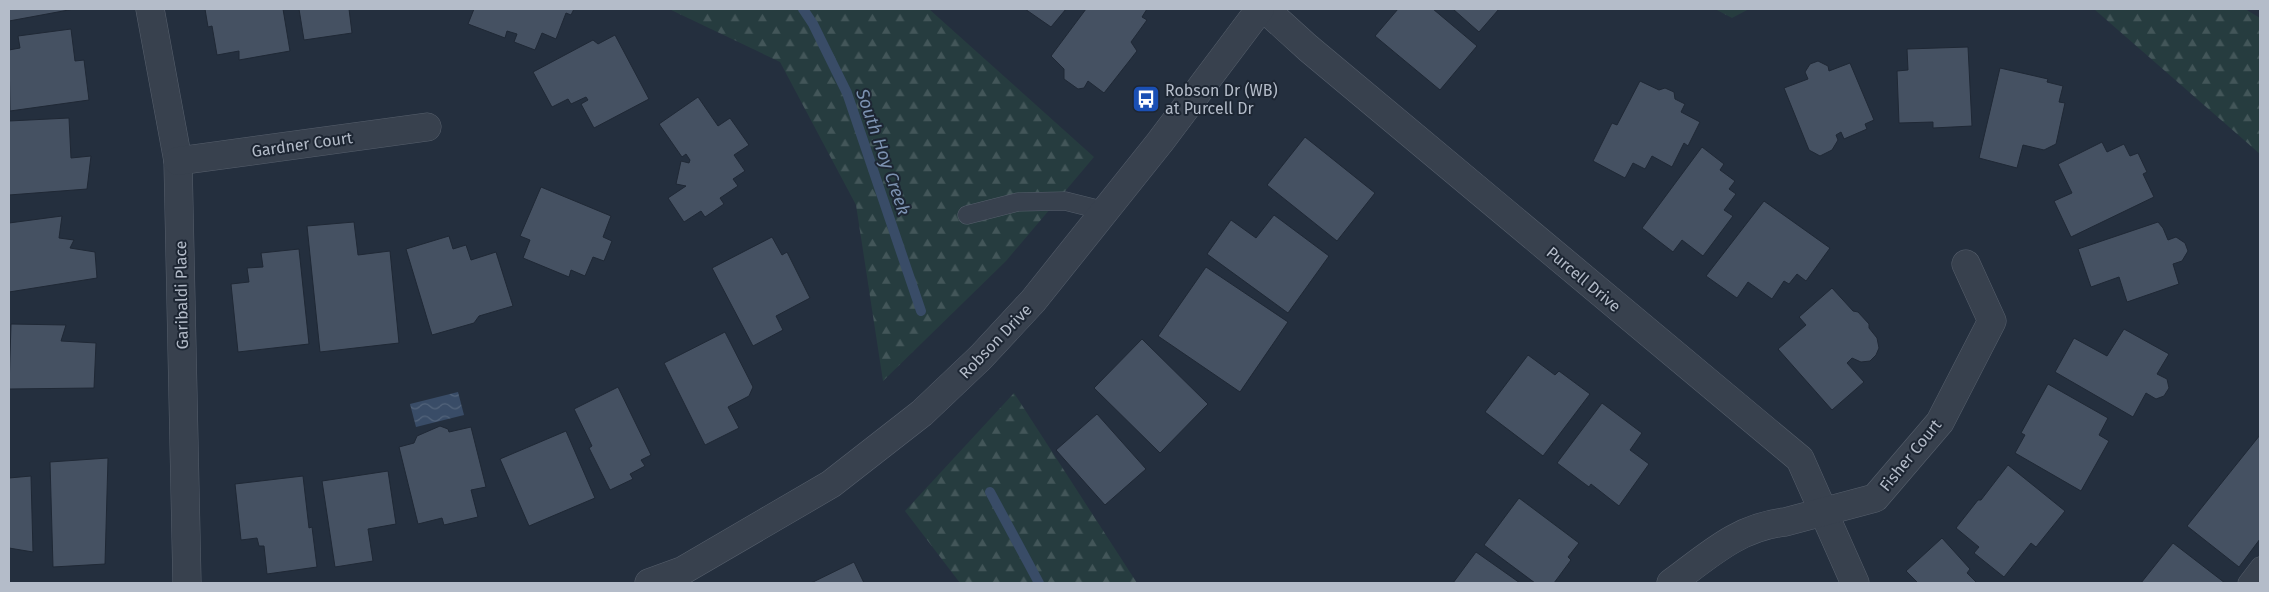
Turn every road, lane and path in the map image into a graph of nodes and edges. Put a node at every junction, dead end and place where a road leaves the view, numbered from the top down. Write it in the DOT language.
graph roads {
  1 [pos="150,9"];
  2 [pos="1260,9"];
  3 [pos="1265,9"];
  4 [pos="427,127"];
  5 [pos="178,161"];
  6 [pos="1105,211"];
  7 [pos="967,215"];
  8 [pos="1966,264"];
  9 [pos="1824,512"];
  10 [pos="2260,566"];
  11 [pos="685,577"];
  12 [pos="187,583"];
  13 [pos="649,583"];
  14 [pos="1671,583"];
  15 [pos="1855,583"];
  16 [pos="2246,583"];
  1 -- 5 [label="street, Garibaldi Place"];
  2 -- 6 [label="street, Robson Drive"];
  3 -- 9 [label="street, Purcell Drive"];
  4 -- 5 [label="street, Gardner Court"];
  5 -- 12 [label="street, Garibaldi Place"];
  6 -- 7 [label="lane"];
  6 -- 11 [label="street, Robson Drive"];
  8 -- 9 [label="street, Fisher Court"];
  9 -- 14 [label="street, Fisher Court"];
  9 -- 15 [label="street, Purcell Drive"];
  10 -- 16 [label="lane"];
  11 -- 13 [label="street, Robson Drive"];
}
